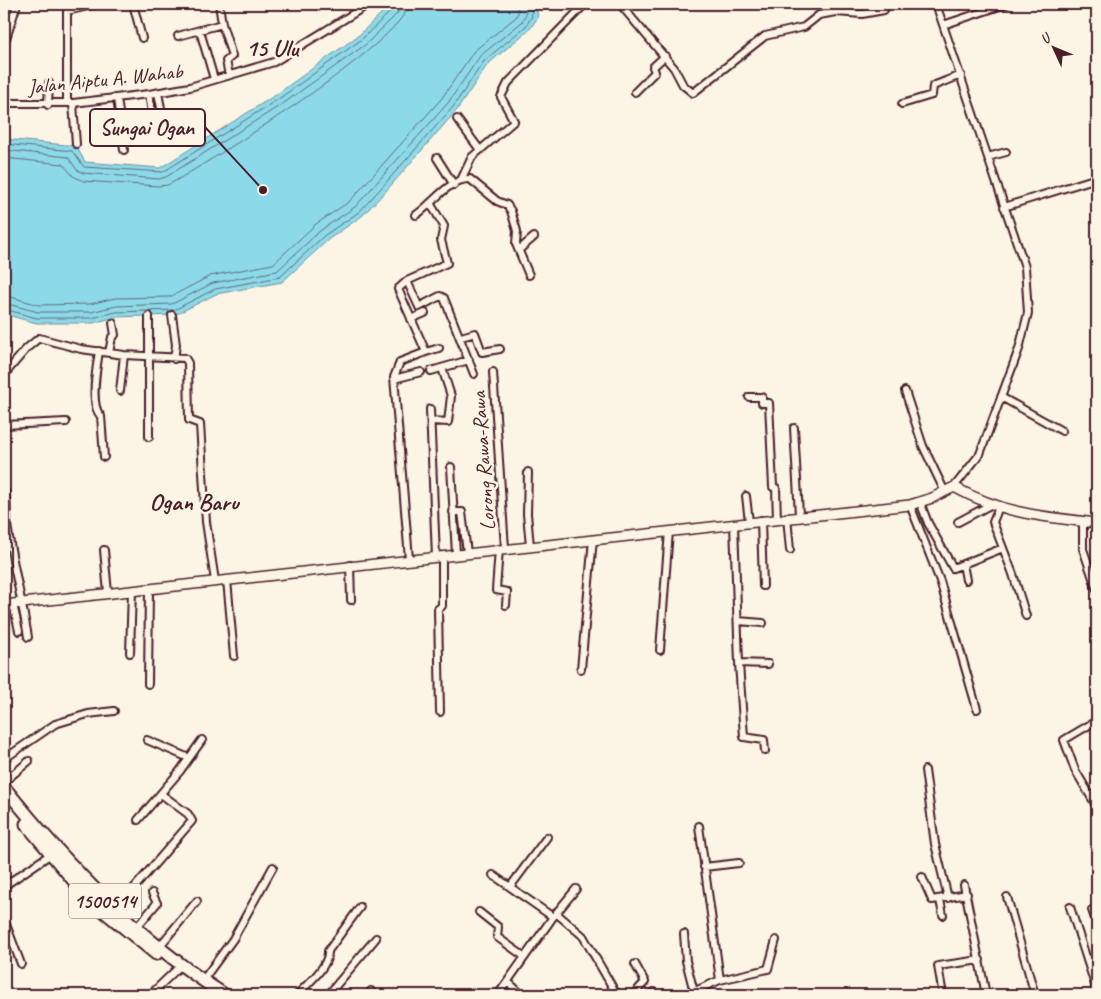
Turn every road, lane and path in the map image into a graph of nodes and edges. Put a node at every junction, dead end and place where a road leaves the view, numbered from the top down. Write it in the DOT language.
graph roads {
  1 [pos="17,4"];
  2 [pos="98,4"];
  3 [pos="133,4"];
  4 [pos="219,4"];
  5 [pos="368,4"];
  6 [pos="585,4"];
  7 [pos="620,4"];
  8 [pos="936,4"];
  9 [pos="1006,4"];
  10 [pos="884,10"];
  11 [pos="222,24"];
  12 [pos="943,25"];
  13 [pos="200,31"];
  14 [pos="178,36"];
  15 [pos="142,38"];
  16 [pos="4,45"];
  17 [pos="665,56"];
  18 [pos="961,75"];
  19 [pos="229,76"];
  20 [pos="214,79"];
  21 [pos="49,83"];
  22 [pos="635,92"];
  23 [pos="158,93"];
  24 [pos="149,94"];
  25 [pos="117,98"];
  26 [pos="70,103"];
  27 [pos="4,104"];
  28 [pos="48,104"];
  29 [pos="902,104"];
  30 [pos="162,113"];
  31 [pos="457,119"];
  32 [pos="156,139"];
  33 [pos="76,144"];
  34 [pos="124,150"];
  35 [pos="480,150"];
  36 [pos="1006,152"];
  37 [pos="988,157"];
  38 [pos="437,158"];
  39 [pos="1097,178"];
  40 [pos="461,180"];
  41 [pos="454,185"];
  42 [pos="430,203"];
  43 [pos="1004,207"];
  44 [pos="416,215"];
  45 [pos="534,238"];
  46 [pos="520,249"];
  47 [pos="529,275"];
  48 [pos="407,281"];
  49 [pos="425,313"];
  50 [pos="172,315"];
  51 [pos="149,316"];
  52 [pos="411,319"];
  53 [pos="113,323"];
  54 [pos="461,337"];
  55 [pos="439,348"];
  56 [pos="500,349"];
  57 [pos="99,351"];
  58 [pos="426,352"];
  59 [pos="109,353"];
  60 [pos="124,355"];
  61 [pos="149,358"];
  62 [pos="174,359"];
  63 [pos="469,360"];
  64 [pos="442,368"];
  65 [pos="431,371"];
  66 [pos="421,372"];
  67 [pos="493,372"];
  68 [pos="474,374"];
  69 [pos="4,375"];
  70 [pos="394,379"];
  71 [pos="120,391"];
  72 [pos="904,391"];
  73 [pos="749,397"];
  74 [pos="1001,397"];
  75 [pos="430,410"];
  76 [pos="431,421"];
  77 [pos="66,422"];
  78 [pos="4,424"];
  79 [pos="794,428"];
  80 [pos="1062,431"];
  81 [pos="149,437"];
  82 [pos="104,457"];
  83 [pos="451,466"];
  84 [pos="528,472"];
  85 [pos="954,487"];
  86 [pos="4,489"];
  87 [pos="945,492"];
  88 [pos="746,496"];
  89 [pos="920,502"];
  90 [pos="910,504"];
  91 [pos="994,506"];
  92 [pos="453,512"];
  93 [pos="800,515"];
  94 [pos="787,517"];
  95 [pos="777,519"];
  96 [pos="761,520"];
  97 [pos="1082,521"];
  98 [pos="748,522"];
  99 [pos="958,522"];
  100 [pos="1097,523"];
  101 [pos="734,524"];
  102 [pos="669,531"];
  103 [pos="593,540"];
  104 [pos="530,546"];
  105 [pos="1003,548"];
  106 [pos="502,549"];
  107 [pos="104,550"];
  108 [pos="790,550"];
  109 [pos="467,553"];
  110 [pos="456,554"];
  111 [pos="439,556"];
  112 [pos="409,559"];
  113 [pos="963,564"];
  114 [pos="350,566"];
  115 [pos="227,580"];
  116 [pos="966,580"];
  117 [pos="214,581"];
  118 [pos="763,586"];
  119 [pos="149,588"];
  120 [pos="129,590"];
  121 [pos="1097,590"];
  122 [pos="110,592"];
  123 [pos="351,600"];
  124 [pos="13,604"];
  125 [pos="506,604"];
  126 [pos="1026,616"];
  127 [pos="738,621"];
  128 [pos="763,623"];
  129 [pos="19,631"];
  130 [pos="28,637"];
  131 [pos="660,650"];
  132 [pos="130,653"];
  133 [pos="234,656"];
  134 [pos="739,663"];
  135 [pos="768,664"];
  136 [pos="581,669"];
  137 [pos="148,684"];
  138 [pos="977,709"];
  139 [pos="114,711"];
  140 [pos="440,712"];
  141 [pos="1096,721"];
  142 [pos="147,740"];
  143 [pos="202,740"];
  144 [pos="765,751"];
  145 [pos="189,758"];
  146 [pos="4,759"];
  147 [pos="29,761"];
  148 [pos="925,770"];
  149 [pos="4,782"];
  150 [pos="4,787"];
  151 [pos="160,794"];
  152 [pos="4,798"];
  153 [pos="1097,807"];
  154 [pos="138,820"];
  155 [pos="699,826"];
  156 [pos="546,838"];
  157 [pos="51,854"];
  158 [pos="739,863"];
  159 [pos="273,866"];
  160 [pos="704,867"];
  161 [pos="493,875"];
  162 [pos="922,877"];
  163 [pos="78,880"];
  164 [pos="964,884"];
  165 [pos="4,886"];
  166 [pos="510,888"];
  167 [pos="576,889"];
  168 [pos="152,893"];
  169 [pos="967,894"];
  170 [pos="1007,897"];
  171 [pos="948,898"];
  172 [pos="940,900"];
  173 [pos="197,901"];
  174 [pos="360,907"];
  175 [pos="1070,908"];
  176 [pos="115,910"];
  177 [pos="1092,910"];
  178 [pos="479,912"];
  179 [pos="554,915"];
  180 [pos="943,915"];
  181 [pos="4,919"];
  182 [pos="1097,924"];
  183 [pos="136,928"];
  184 [pos="684,934"];
  185 [pos="376,938"];
  186 [pos="776,940"];
  187 [pos="159,947"];
  188 [pos="1097,956"];
  189 [pos="525,958"];
  190 [pos="980,960"];
  191 [pos="1088,960"];
  192 [pos="20,964"];
  193 [pos="635,964"];
  194 [pos="177,969"];
  195 [pos="203,980"];
  196 [pos="720,980"];
  197 [pos="508,982"];
  198 [pos="1097,991"];
  199 [pos="694,992"];
  200 [pos="150,995"];
  201 [pos="211,995"];
  202 [pos="225,995"];
  203 [pos="297,995"];
  204 [pos="328,995"];
  205 [pos="498,995"];
  206 [pos="522,995"];
  207 [pos="617,995"];
  208 [pos="633,995"];
  209 [pos="686,995"];
  210 [pos="944,995"];
  211 [pos="986,995"];
  212 [pos="1035,995"];
  1 -- 16 [label="street"];
  2 -- 26 [label="street"];
  3 -- 15 [label="street"];
  4 -- 11 [label="street"];
  5 -- 19 [label="street, Jalan Aiptu A. Wahab"];
  6 -- 35 [label="street"];
  7 -- 17 [label="street"];
  8 -- 12 [label="street"];
  9 -- 12 [label="street"];
  10 -- 17 [label="street"];
  11 -- 13 [label="street"];
  11 -- 19 [label="street"];
  12 -- 18 [label="street"];
  13 -- 14 [label="street"];
  13 -- 20 [label="street"];
  17 -- 22 [label="street"];
  18 -- 29 [label="street"];
  18 -- 37 [label="street"];
  19 -- 20 [label="street, Jalan Aiptu A. Wahab"];
  20 -- 23 [label="street, Jalan Aiptu A. Wahab"];
  21 -- 28 [label="street"];
  23 -- 24 [label="street, Jalan Aiptu A. Wahab"];
  23 -- 30 [label="street"];
  24 -- 25 [label="street, Jalan Aiptu A. Wahab"];
  24 -- 32 [label="street"];
  25 -- 26 [label="street, Jalan Aiptu A. Wahab"];
  25 -- 34 [label="street"];
  26 -- 28 [label="street, Jalan Aiptu A. Wahab"];
  26 -- 33 [label="street"];
  27 -- 28 [label="street, Jalan Aiptu A. Wahab"];
  31 -- 35 [label="street"];
  35 -- 40 [label="street"];
  36 -- 37 [label="street"];
  37 -- 43 [label="street"];
  38 -- 41 [label="street"];
  39 -- 43 [label="street"];
  40 -- 41 [label="street"];
  40 -- 46 [label="street"];
  41 -- 42 [label="street"];
  42 -- 44 [label="street"];
  42 -- 48 [label="street"];
  43 -- 74 [label="street"];
  45 -- 46 [label="street"];
  46 -- 47 [label="street"];
  48 -- 52 [label="street"];
  48 -- 54 [label="street"];
  49 -- 52 [label="street"];
  50 -- 62 [label="street"];
  51 -- 61 [label="street"];
  52 -- 58 [label="street"];
  53 -- 59 [label="street"];
  54 -- 56 [label="street"];
  54 -- 63 [label="street"];
  55 -- 58 [label="street"];
  57 -- 59 [label="street"];
  57 -- 69 [label="street"];
  57 -- 82 [label="street"];
  58 -- 70 [label="street"];
  59 -- 60 [label="street"];
  60 -- 61 [label="street"];
  60 -- 71 [label="street"];
  61 -- 62 [label="street"];
  61 -- 81 [label="street"];
  62 -- 117 [label="street"];
  63 -- 64 [label="street"];
  63 -- 68 [label="street"];
  64 -- 65 [label="street"];
  64 -- 76 [label="street"];
  66 -- 70 [label="street"];
  67 -- 106 [label="street, Lorong Rawa-Rawa"];
  70 -- 112 [label="street"];
  72 -- 87 [label="street"];
  73 -- 95 [label="street"];
  74 -- 80 [label="street"];
  74 -- 85 [label="street"];
  75 -- 76 [label="street"];
  76 -- 111 [label="street"];
  77 -- 78 [label="street"];
  79 -- 93 [label="street"];
  83 -- 92 [label="street"];
  84 -- 104 [label="street"];
  85 -- 87 [label="street"];
  85 -- 91 [label="street"];
  86 -- 124 [label="street"];
  87 -- 89 [label="street"];
  88 -- 98 [label="street"];
  89 -- 90 [label="street"];
  89 -- 113 [label="street"];
  90 -- 93 [label="street"];
  90 -- 138 [label="street"];
  91 -- 97 [label="street"];
  91 -- 99 [label="street"];
  91 -- 105 [label="street"];
  92 -- 109 [label="street"];
  92 -- 110 [label="street"];
  93 -- 94 [label="street"];
  94 -- 95 [label="street"];
  94 -- 108 [label="street"];
  95 -- 96 [label="street"];
  96 -- 98 [label="street"];
  96 -- 118 [label="street"];
  97 -- 100 [label="street"];
  97 -- 121 [label="street"];
  98 -- 101 [label="street"];
  101 -- 102 [label="street"];
  101 -- 127 [label="street"];
  102 -- 103 [label="street"];
  102 -- 131 [label="street"];
  103 -- 104 [label="street"];
  103 -- 136 [label="street"];
  104 -- 106 [label="street"];
  105 -- 113 [label="street"];
  105 -- 126 [label="street"];
  106 -- 109 [label="street"];
  106 -- 125 [label="street, Lorong Rawa-Rawa"];
  107 -- 122 [label="street"];
  109 -- 110 [label="street"];
  110 -- 111 [label="street"];
  111 -- 112 [label="street"];
  111 -- 140 [label="street"];
  112 -- 114 [label="street"];
  113 -- 116 [label="street"];
  114 -- 115 [label="street"];
  114 -- 123 [label="street"];
  115 -- 117 [label="street"];
  115 -- 133 [label="street"];
  117 -- 119 [label="street"];
  119 -- 120 [label="street"];
  119 -- 137 [label="street"];
  120 -- 122 [label="street"];
  120 -- 132 [label="street"];
  122 -- 124 [label="street"];
  124 -- 129 [label="street"];
  124 -- 130 [label="street"];
  127 -- 128 [label="street"];
  127 -- 134 [label="street"];
  134 -- 135 [label="street"];
  134 -- 144 [label="street"];
  139 -- 146 [label="street"];
  141 -- 153 [label="street"];
  142 -- 145 [label="street"];
  143 -- 145 [label="street"];
  145 -- 151 [label="street"];
  147 -- 149 [label="street"];
  148 -- 171 [label="street"];
  150 -- 163 [label="highway, 1500514"];
  151 -- 154 [label="street"];
  151 -- 176 [label="street"];
  152 -- 157 [label="highway, 1500514"];
  155 -- 160 [label="street"];
  156 -- 166 [label="street"];
  157 -- 163 [label="highway, 1500514"];
  157 -- 165 [label="street"];
  158 -- 160 [label="street"];
  159 -- 195 [label="street"];
  160 -- 196 [label="street"];
  161 -- 166 [label="street"];
  162 -- 172 [label="street"];
  163 -- 176 [label="highway, 1500514"];
  163 -- 194 [label="highway, 1500514"];
  164 -- 169 [label="street"];
  166 -- 179 [label="street"];
  167 -- 179 [label="street"];
  168 -- 183 [label="street"];
  169 -- 171 [label="street"];
  169 -- 190 [label="street"];
  170 -- 212 [label="street"];
  171 -- 172 [label="street"];
  172 -- 180 [label="street"];
  173 -- 187 [label="street"];
  174 -- 203 [label="street"];
  175 -- 191 [label="street"];
  176 -- 183 [label="highway, 1500514"];
  177 -- 182 [label="street"];
  178 -- 189 [label="street"];
  179 -- 189 [label="street"];
  179 -- 207 [label="street"];
  181 -- 192 [label="street"];
  183 -- 187 [label="highway, 1500514"];
  184 -- 199 [label="street"];
  185 -- 204 [label="street"];
  186 -- 196 [label="street"];
  187 -- 195 [label="highway, 1500514"];
  188 -- 191 [label="street"];
  189 -- 197 [label="street"];
  190 -- 210 [label="street"];
  190 -- 211 [label="street"];
  191 -- 198 [label="street"];
  193 -- 208 [label="street"];
  194 -- 200 [label="street"];
  194 -- 201 [label="highway, 1500514"];
  195 -- 202 [label="highway, 1500514"];
  196 -- 199 [label="street"];
  197 -- 205 [label="street"];
  197 -- 206 [label="street"];
  199 -- 209 [label="street"];
}
